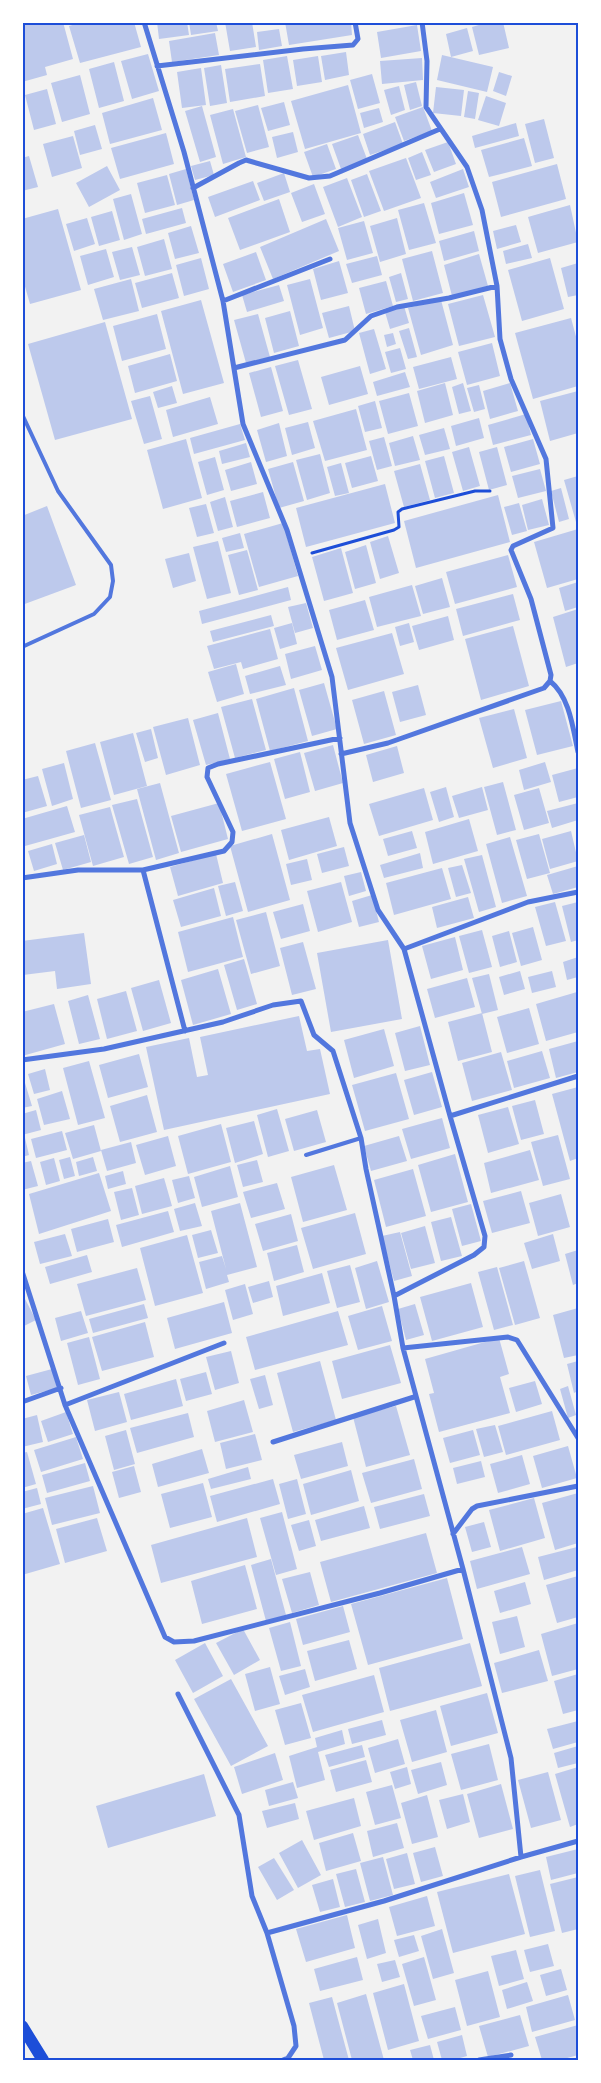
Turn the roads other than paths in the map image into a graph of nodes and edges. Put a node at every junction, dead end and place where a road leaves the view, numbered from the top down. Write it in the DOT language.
graph roads {
  1 [pos="144,22"];
  2 [pos="355,22"];
  3 [pos="422,22"];
  4 [pos="157,66"];
  5 [pos="440,129"];
  6 [pos="193,188"];
  7 [pos="330,259"];
  8 [pos="497,286"];
  9 [pos="223,300"];
  10 [pos="234,368"];
  11 [pos="22,414"];
  12 [pos="22,646"];
  13 [pos="550,681"];
  14 [pos="340,738"];
  15 [pos="578,752"];
  16 [pos="342,754"];
  17 [pos="143,870"];
  18 [pos="22,878"];
  19 [pos="578,892"];
  20 [pos="404,949"];
  21 [pos="185,1031"];
  22 [pos="22,1060"];
  23 [pos="578,1076"];
  24 [pos="450,1116"];
  25 [pos="361,1138"];
  26 [pos="306,1155"];
  27 [pos="22,1271"];
  28 [pos="394,1296"];
  29 [pos="224,1343"];
  30 [pos="402,1348"];
  31 [pos="61,1388"];
  32 [pos="414,1397"];
  33 [pos="22,1402"];
  34 [pos="65,1405"];
  35 [pos="578,1438"];
  36 [pos="273,1442"];
  37 [pos="578,1486"];
  38 [pos="453,1534"];
  39 [pos="463,1569"];
  40 [pos="178,1694"];
  41 [pos="578,1841"];
  42 [pos="521,1857"];
  43 [pos="267,1933"];
  44 [pos="22,2026"];
  45 [pos="510,2055"];
  46 [pos="43,2060"];
  47 [pos="287,2060"];
  48 [pos="479,2060"];
  1 -- 4 [label="street"];
  2 -- 4 [label="street"];
  3 -- 5 [label="street"];
  4 -- 6 [label="street"];
  5 -- 6 [label="street"];
  5 -- 8 [label="street"];
  6 -- 9 [label="street"];
  7 -- 9 [label="street"];
  8 -- 10 [label="street"];
  8 -- 13 [label="street"];
  9 -- 10 [label="street"];
  10 -- 14 [label="street"];
  11 -- 12 [label="lane"];
  13 -- 15 [label="street"];
  13 -- 16 [label="street"];
  14 -- 16 [label="street"];
  14 -- 17 [label="street"];
  16 -- 20 [label="street"];
  17 -- 18 [label="street"];
  17 -- 21 [label="street"];
  19 -- 20 [label="street"];
  20 -- 24 [label="street"];
  21 -- 22 [label="street"];
  21 -- 25 [label="street"];
  23 -- 24 [label="street"];
  24 -- 28 [label="street"];
  25 -- 26 [label="lane"];
  25 -- 28 [label="street"];
  27 -- 31 [label="street"];
  28 -- 30 [label="street"];
  29 -- 34 [label="street"];
  30 -- 32 [label="street"];
  30 -- 35 [label="street"];
  31 -- 33 [label="street"];
  31 -- 34 [label="street"];
  32 -- 36 [label="street"];
  32 -- 38 [label="street"];
  34 -- 39 [label="street"];
  37 -- 38 [label="street"];
  38 -- 39 [label="street"];
  39 -- 42 [label="street"];
  40 -- 43 [label="street"];
  41 -- 42 [label="street"];
  42 -- 43 [label="street"];
  43 -- 47 [label="street"];
  44 -- 46 [label="main road"];
  45 -- 48 [label="street"];
}
